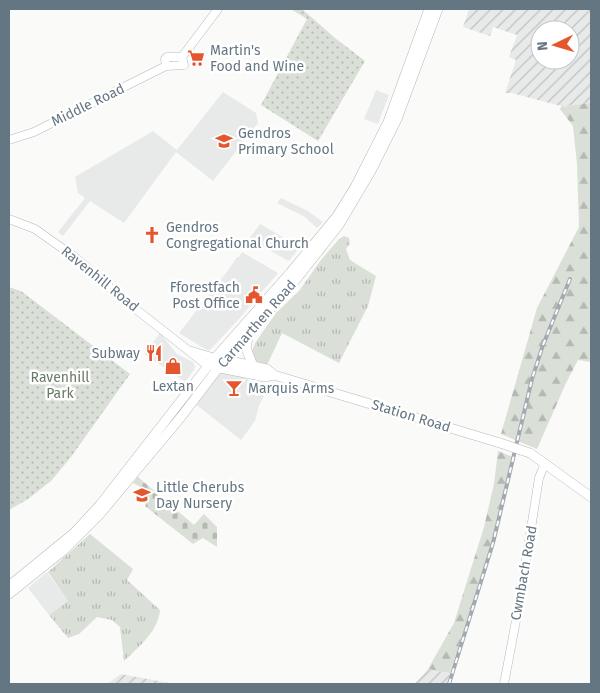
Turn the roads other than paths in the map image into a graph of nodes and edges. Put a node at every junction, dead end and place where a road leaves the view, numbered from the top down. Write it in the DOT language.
graph roads {
  1 [pos="218,9"];
  2 [pos="429,9"];
  3 [pos="438,9"];
  4 [pos="9,140"];
  5 [pos="9,219"];
  6 [pos="250,331"];
  7 [pos="186,348"];
  8 [pos="215,358"];
  9 [pos="225,360"];
  10 [pos="208,366"];
  11 [pos="253,366"];
  12 [pos="218,367"];
  13 [pos="274,375"];
  14 [pos="545,463"];
  15 [pos="591,497"];
  16 [pos="9,586"];
  17 [pos="9,594"];
  18 [pos="504,684"];
  1 -- 4 [label="street, Middle Road"];
  2 -- 8 [label="main road, Carmarthen Road"];
  3 -- 6 [label="main road, Carmarthen Road"];
  5 -- 7 [label="street, Ravenhill Road"];
  6 -- 9 [label="main road, Carmarthen Road"];
  6 -- 11 [label="main road"];
  7 -- 8 [label="street, Ravenhill Road"];
  7 -- 10 [label="street, Ravenhill Road"];
  8 -- 9 [label="main road, Station Road"];
  8 -- 10 [label="main road, Carmarthen Road"];
  9 -- 11 [label="main road, Station Road"];
  9 -- 12 [label="main road, Carmarthen Road"];
  10 -- 12 [label="main road, Station Road"];
  10 -- 16 [label="main road, Carmarthen Road"];
  11 -- 13 [label="main road, Station Road"];
  12 -- 13 [label="main road, Station Road"];
  12 -- 17 [label="main road, Carmarthen Road"];
  13 -- 14 [label="main road, Station Road, bridge"];
  14 -- 15 [label="main road, Station Road"];
  14 -- 18 [label="street, Cwmbach Road"];
}
